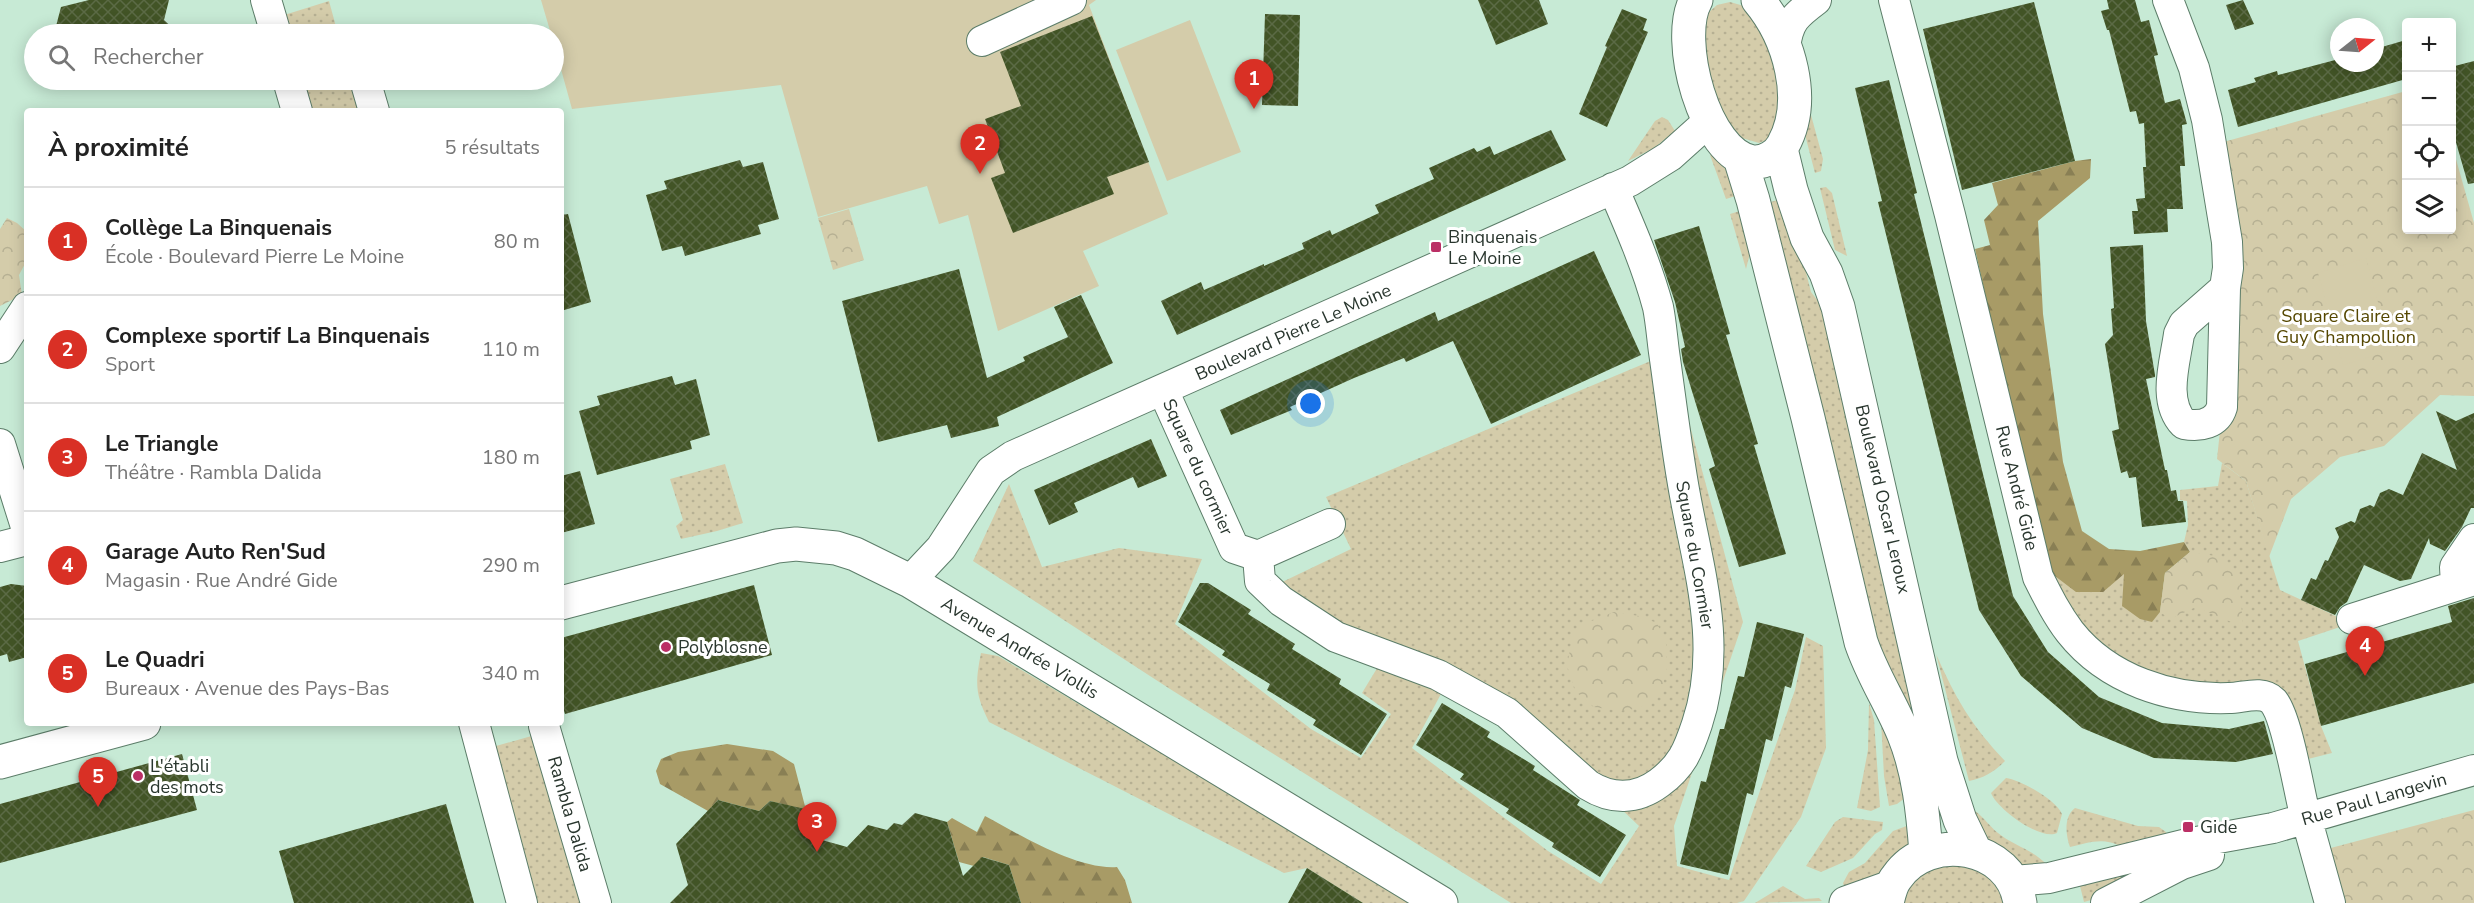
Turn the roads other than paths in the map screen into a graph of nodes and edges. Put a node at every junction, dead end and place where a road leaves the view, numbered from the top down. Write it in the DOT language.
graph roads {
  1 [pos="266,0"];
  2 [pos="1071,0"];
  3 [pos="1696,0"];
  4 [pos="1816,0"];
  5 [pos="1894,0"];
  6 [pos="2168,0"];
  7 [pos="1771,3"];
  8 [pos="273,24"];
  9 [pos="982,41"];
  10 [pos="1785,48"];
  11 [pos="291,90"];
  12 [pos="296,108"];
  13 [pos="1709,121"];
  14 [pos="1781,149"];
  15 [pos="1740,158"];
  16 [pos="1613,188"];
  17 [pos="2225,288"];
  18 [pos="24,312"];
  19 [pos="0,348"];
  20 [pos="1163,390"];
  21 [pos="0,444"];
  22 [pos="20,481"];
  23 [pos="24,509"];
  24 [pos="1329,524"];
  25 [pos="2474,539"];
  26 [pos="24,541"];
  27 [pos="0,547"];
  28 [pos="1258,556"];
  29 [pos="910,581"];
  30 [pos="2465,582"];
  31 [pos="564,602"];
  32 [pos="2352,619"];
  33 [pos="133,726"];
  34 [pos="475,726"];
  35 [pos="544,726"];
  36 [pos="0,762"];
  37 [pos="2474,770"];
  38 [pos="2307,819"];
  39 [pos="2273,828"];
  40 [pos="1974,851"];
  41 [pos="1926,853"];
  42 [pos="2016,892"];
  43 [pos="1889,895"];
  44 [pos="522,903"];
  45 [pos="596,903"];
  46 [pos="1442,903"];
  47 [pos="1846,903"];
  48 [pos="2106,903"];
  49 [pos="2330,903"];
  1 -- 8 [label="street"];
  2 -- 9 [label="street"];
  3 -- 13 [label="main road"];
  4 -- 10 [label="street"];
  5 -- 38 [label="street, Rue André Gide"];
  6 -- 17 [label="street"];
  7 -- 10 [label="main road"];
  10 -- 14 [label="main road"];
  11 -- 12 [label="street"];
  13 -- 15 [label="main road"];
  13 -- 16 [label="street, Boulevard Pierre Le Moine"];
  14 -- 15 [label="main road"];
  14 -- 40 [label="main road, Boulevard Oscar Leroux"];
  15 -- 41 [label="main road"];
  16 -- 20 [label="street, Boulevard Pierre Le Moine"];
  16 -- 28 [label="street, Square du Cormier"];
  18 -- 19 [label="street"];
  20 -- 28 [label="street, Square du cormier"];
  20 -- 29 [label="street, Boulevard Pierre Le Moine"];
  21 -- 22 [label="street"];
  22 -- 23 [label="street"];
  24 -- 28 [label="street"];
  25 -- 30 [label="street"];
  26 -- 27 [label="street"];
  29 -- 31 [label="main road, Avenue Andrée Viollis"];
  29 -- 46 [label="main road, Avenue Andrée Viollis"];
  30 -- 32 [label="street"];
  33 -- 36 [label="main road"];
  34 -- 44 [label="street"];
  35 -- 45 [label="street, Rambla Dalida"];
  37 -- 38 [label="street, Rue Paul Langevin"];
  38 -- 39 [label="street, Rue Paul Langevin"];
  38 -- 49 [label="street"];
  39 -- 42 [label="street, Rue Paul Langevin"];
  39 -- 48 [label="street, Rue Paul Langevin"];
  40 -- 41 [label="main road"];
  40 -- 42 [label="main road"];
  41 -- 43 [label="main road"];
  43 -- 47 [label="main road"];
}
